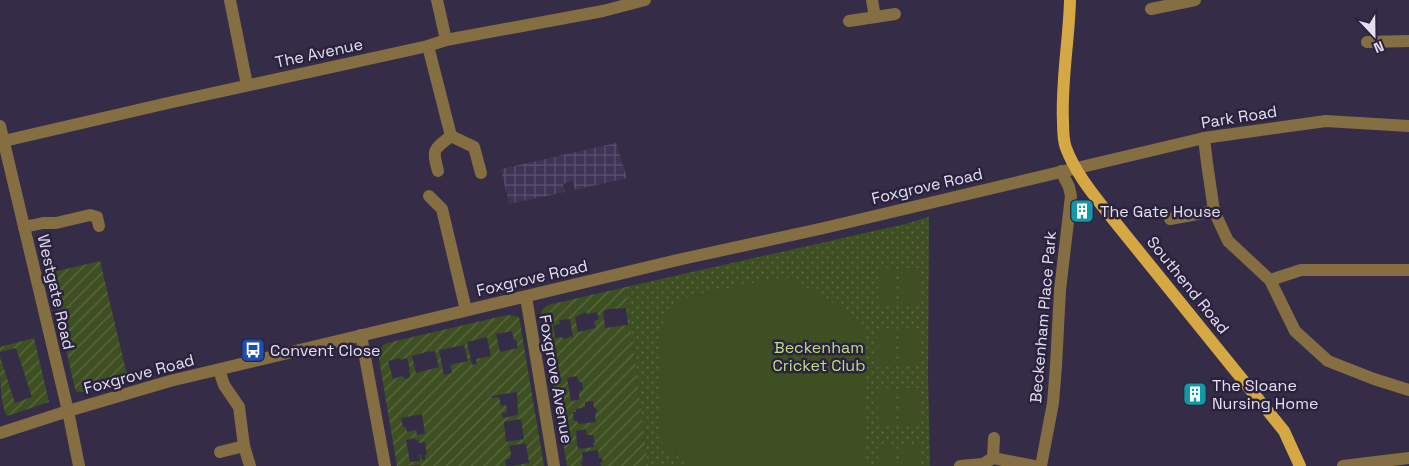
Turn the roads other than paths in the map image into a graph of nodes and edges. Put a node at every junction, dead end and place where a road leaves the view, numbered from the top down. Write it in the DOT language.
graph roads {
  1 [pos="230,0"];
  2 [pos="437,0"];
  3 [pos="645,0"];
  4 [pos="872,0"];
  5 [pos="1070,0"];
  6 [pos="1195,0"];
  7 [pos="601,6"];
  8 [pos="1151,9"];
  9 [pos="895,14"];
  10 [pos="875,17"];
  11 [pos="849,21"];
  12 [pos="446,40"];
  13 [pos="1409,41"];
  14 [pos="1367,42"];
  15 [pos="428,46"];
  16 [pos="247,86"];
  17 [pos="0,126"];
  18 [pos="1409,126"];
  19 [pos="451,136"];
  20 [pos="1204,138"];
  21 [pos="2,141"];
  22 [pos="1076,168"];
  23 [pos="438,171"];
  24 [pos="1061,171"];
  25 [pos="480,173"];
  26 [pos="429,196"];
  27 [pos="1214,211"];
  28 [pos="1170,219"];
  29 [pos="99,226"];
  30 [pos="24,227"];
  31 [pos="1409,270"];
  32 [pos="1270,280"];
  33 [pos="526,297"];
  34 [pos="466,310"];
  35 [pos="361,335"];
  36 [pos="219,370"];
  37 [pos="1409,390"];
  38 [pos="68,411"];
  39 [pos="1,428"];
  40 [pos="994,438"];
  41 [pos="244,446"];
  42 [pos="220,452"];
  43 [pos="993,458"];
  44 [pos="1409,458"];
  45 [pos="79,466"];
  46 [pos="250,466"];
  47 [pos="385,466"];
  48 [pos="554,466"];
  49 [pos="960,466"];
  50 [pos="1034,466"];
  51 [pos="1041,466"];
  52 [pos="1300,466"];
  53 [pos="1343,466"];
  1 -- 16 [label="street"];
  2 -- 12 [label="street"];
  3 -- 7 [label="street, The Avenue"];
  4 -- 10 [label="street"];
  5 -- 22 [label="main road, Southend Road"];
  6 -- 8 [label="street"];
  7 -- 12 [label="street, The Avenue"];
  9 -- 10 [label="street"];
  10 -- 11 [label="street"];
  12 -- 15 [label="street, The Avenue"];
  13 -- 14 [label="street"];
  15 -- 16 [label="street, The Avenue"];
  15 -- 19 [label="street"];
  16 -- 21 [label="street, The Avenue"];
  17 -- 21 [label="street, Westgate Road"];
  18 -- 20 [label="street, Park Road"];
  19 -- 23 [label="street"];
  19 -- 25 [label="street"];
  20 -- 22 [label="street, Park Road"];
  20 -- 27 [label="street"];
  21 -- 30 [label="street, Westgate Road"];
  22 -- 24 [label="street, Foxgrove Road"];
  22 -- 52 [label="main road, Southend Road"];
  24 -- 33 [label="street, Foxgrove Road"];
  24 -- 51 [label="street, Beckenham Place Park"];
  26 -- 34 [label="street"];
  27 -- 28 [label="street"];
  27 -- 32 [label="street"];
  29 -- 30 [label="street"];
  30 -- 38 [label="street, Westgate Road"];
  31 -- 32 [label="street"];
  32 -- 37 [label="street"];
  33 -- 34 [label="street, Foxgrove Road"];
  33 -- 48 [label="street, Foxgrove Avenue"];
  34 -- 35 [label="street, Foxgrove Road"];
  35 -- 36 [label="street, Foxgrove Road"];
  35 -- 47 [label="street"];
  36 -- 38 [label="street, Foxgrove Road"];
  36 -- 41 [label="street"];
  38 -- 39 [label="street, Foxgrove Road"];
  38 -- 45 [label="street, Westgate Road"];
  40 -- 43 [label="street"];
  41 -- 42 [label="street"];
  41 -- 46 [label="street"];
  43 -- 49 [label="street"];
  43 -- 50 [label="street"];
  44 -- 53 [label="street"];
}
